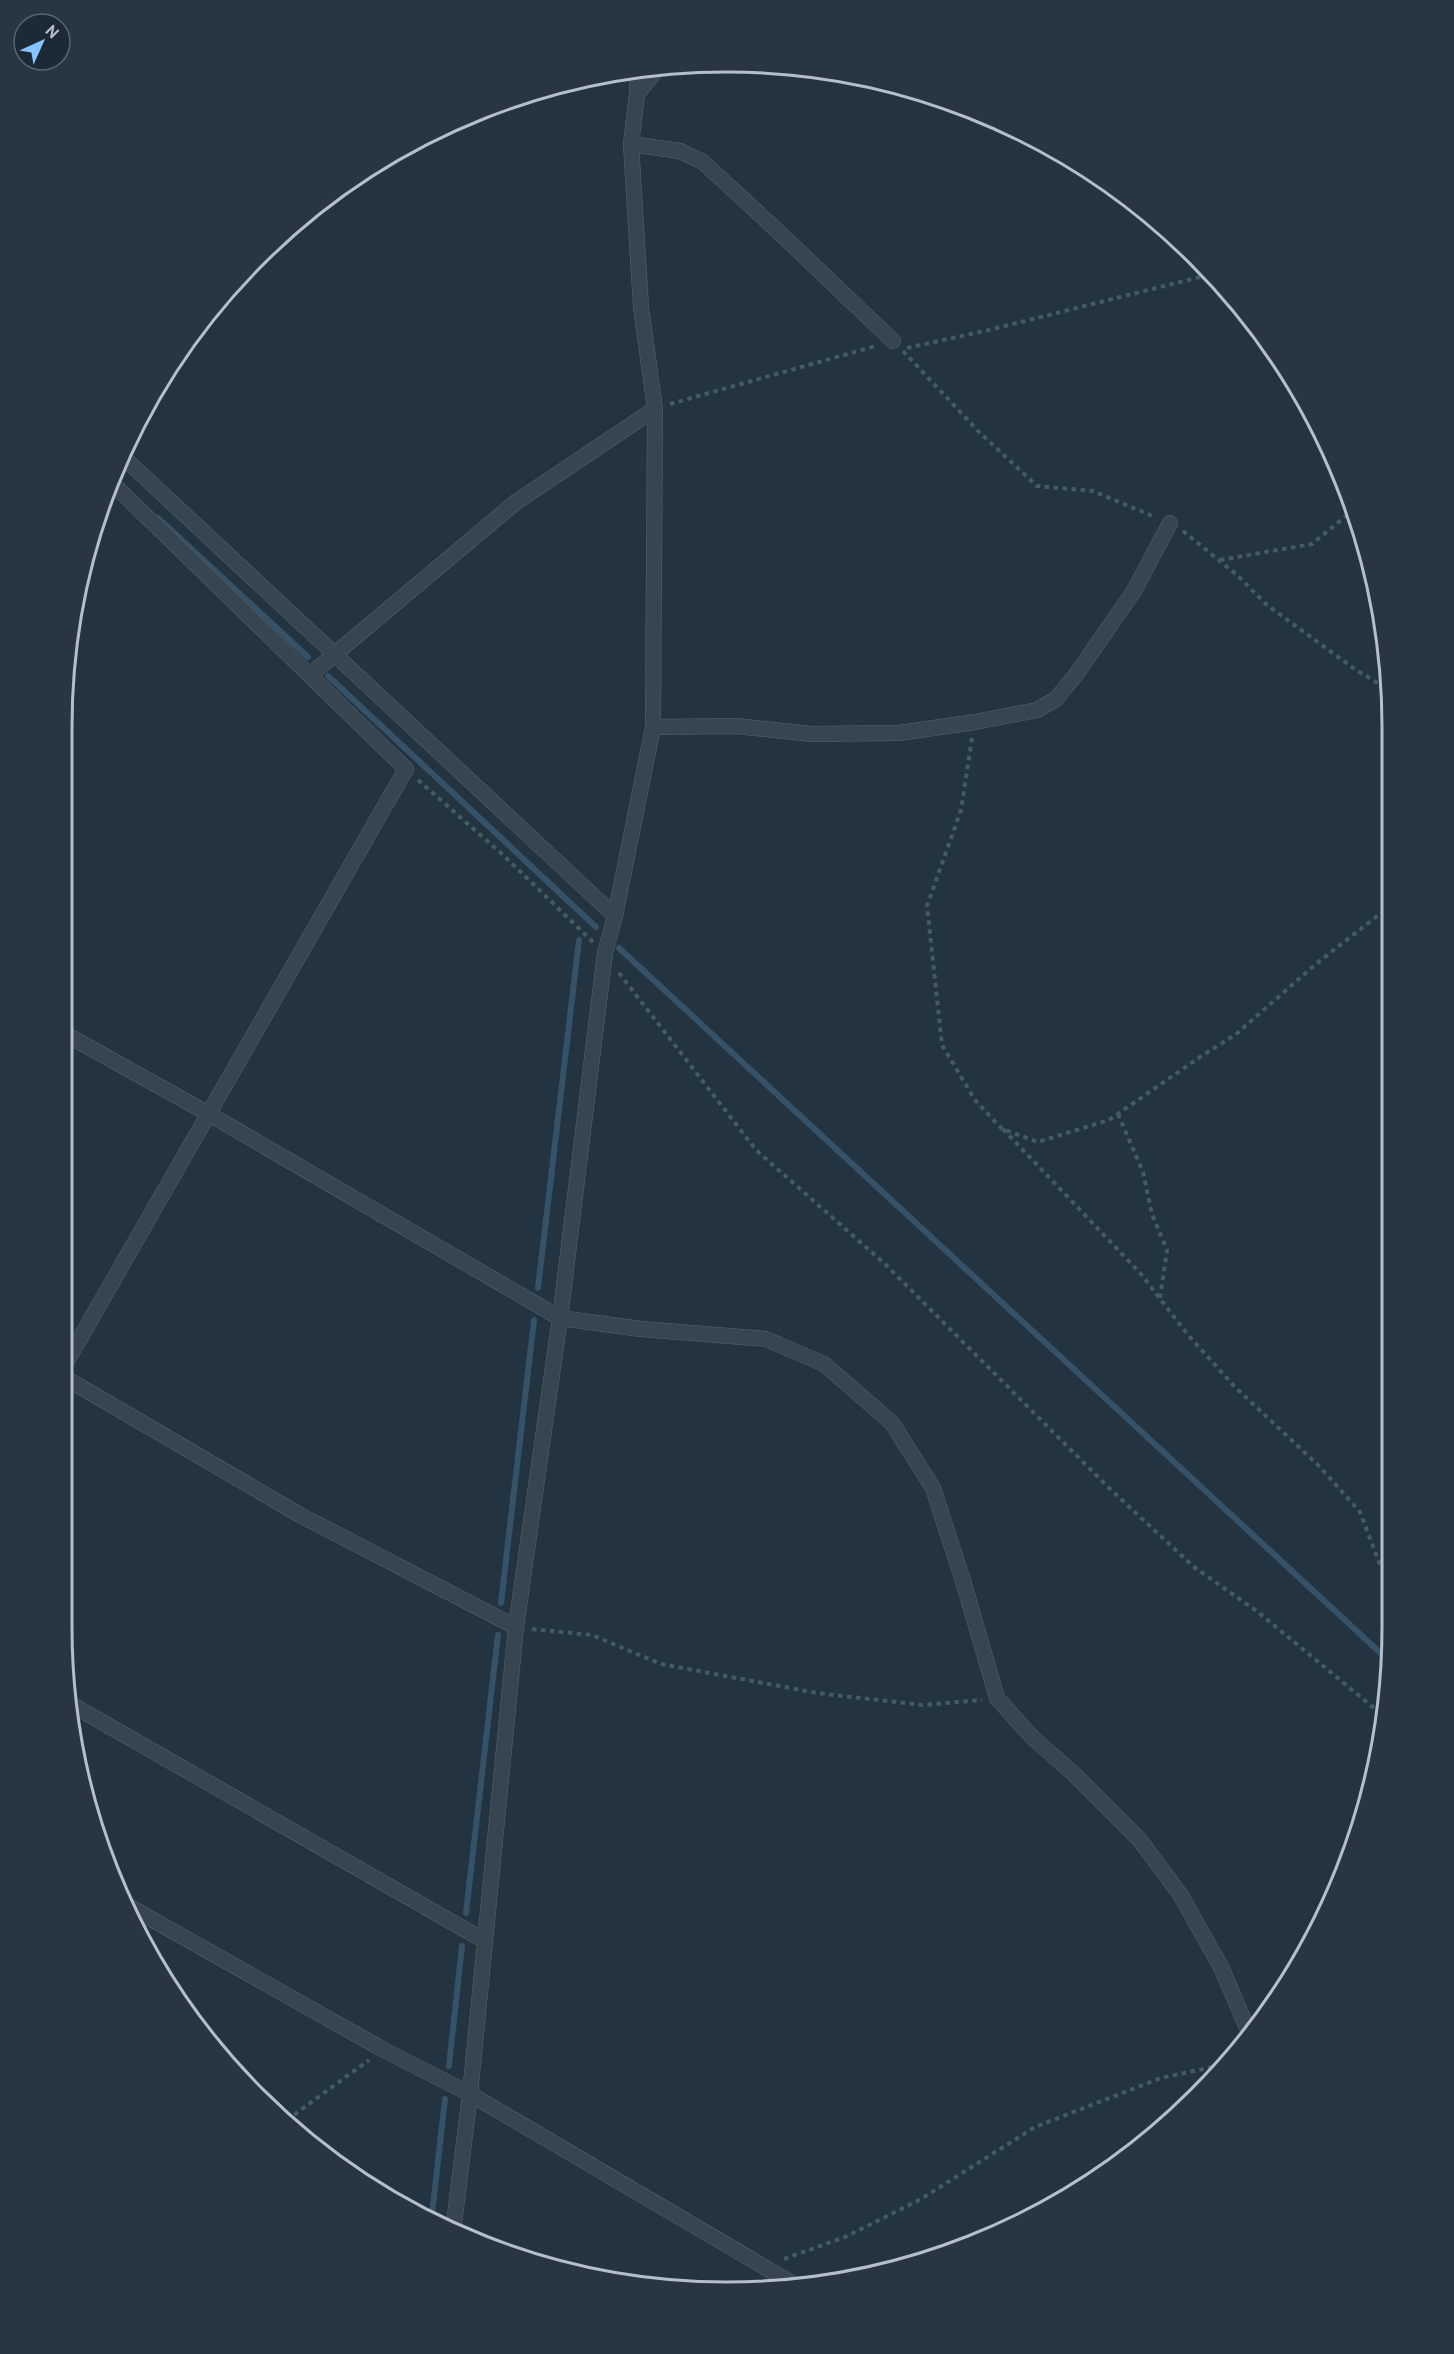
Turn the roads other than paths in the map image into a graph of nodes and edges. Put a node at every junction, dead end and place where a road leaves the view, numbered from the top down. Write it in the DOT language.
graph roads {
  1 [pos="651,77"];
  2 [pos="638,79"];
  3 [pos="638,94"];
  4 [pos="631,144"];
  5 [pos="893,341"];
  6 [pos="655,409"];
  7 [pos="128,462"];
  8 [pos="117,488"];
  9 [pos="1170,523"];
  10 [pos="334,653"];
  11 [pos="310,675"];
  12 [pos="653,728"];
  13 [pos="615,916"];
  14 [pos="72,1038"];
  15 [pos="209,1114"];
  16 [pos="560,1318"];
  17 [pos="72,1352"];
  18 [pos="72,1382"];
  19 [pos="516,1627"];
  20 [pos="78,1708"];
  21 [pos="137,1911"];
  22 [pos="485,1941"];
  23 [pos="1247,2027"];
  24 [pos="470,2094"];
  25 [pos="454,2222"];
  26 [pos="784,2279"];
  1 -- 3 [label="street"];
  2 -- 3 [label="street"];
  3 -- 4 [label="street"];
  4 -- 5 [label="street"];
  4 -- 6 [label="street"];
  6 -- 10 [label="street"];
  6 -- 12 [label="street"];
  7 -- 10 [label="street"];
  8 -- 11 [label="street"];
  9 -- 12 [label="street"];
  10 -- 11 [label="street"];
  10 -- 13 [label="street"];
  11 -- 15 [label="street"];
  12 -- 13 [label="street"];
  13 -- 16 [label="street"];
  14 -- 15 [label="street"];
  15 -- 16 [label="street"];
  15 -- 17 [label="street"];
  16 -- 19 [label="street"];
  16 -- 23 [label="street"];
  18 -- 19 [label="street"];
  19 -- 22 [label="street"];
  20 -- 22 [label="street"];
  21 -- 24 [label="street"];
  22 -- 24 [label="street"];
  24 -- 25 [label="street"];
  24 -- 26 [label="street"];
}
